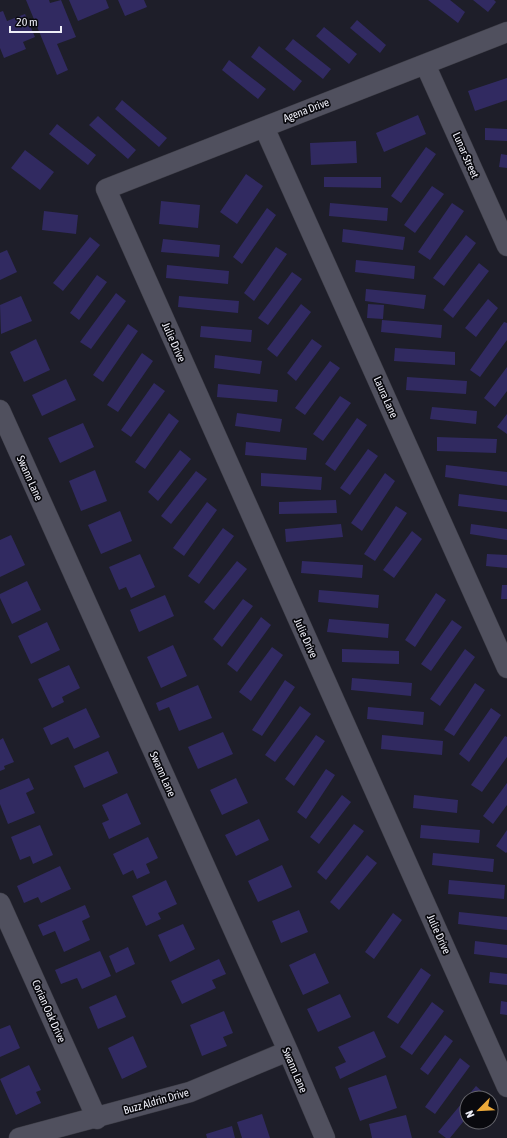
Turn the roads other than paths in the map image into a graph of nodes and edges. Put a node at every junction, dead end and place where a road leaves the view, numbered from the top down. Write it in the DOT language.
graph roads {
  1 [pos="507,32"];
  2 [pos="425,64"];
  3 [pos="264,127"];
  4 [pos="106,189"];
  5 [pos="507,246"];
  6 [pos="0,410"];
  7 [pos="507,668"];
  8 [pos="0,903"];
  9 [pos="288,1051"];
  10 [pos="507,1087"];
  11 [pos="97,1118"];
  12 [pos="19,1138"];
  13 [pos="324,1138"];
  1 -- 2 [label="street, Agena Drive"];
  2 -- 3 [label="street, Agena Drive"];
  2 -- 5 [label="street, Lunar Street"];
  3 -- 4 [label="street, Agena Drive"];
  3 -- 7 [label="street, Laura Lane"];
  4 -- 10 [label="street, Julie Drive"];
  6 -- 9 [label="street, Swann Lane"];
  8 -- 11 [label="street, Corian Oak Drive"];
  9 -- 11 [label="street, Buzz Aldrin Drive"];
  9 -- 13 [label="street, Swann Lane"];
  11 -- 12 [label="street, Buzz Aldrin Drive"];
}
